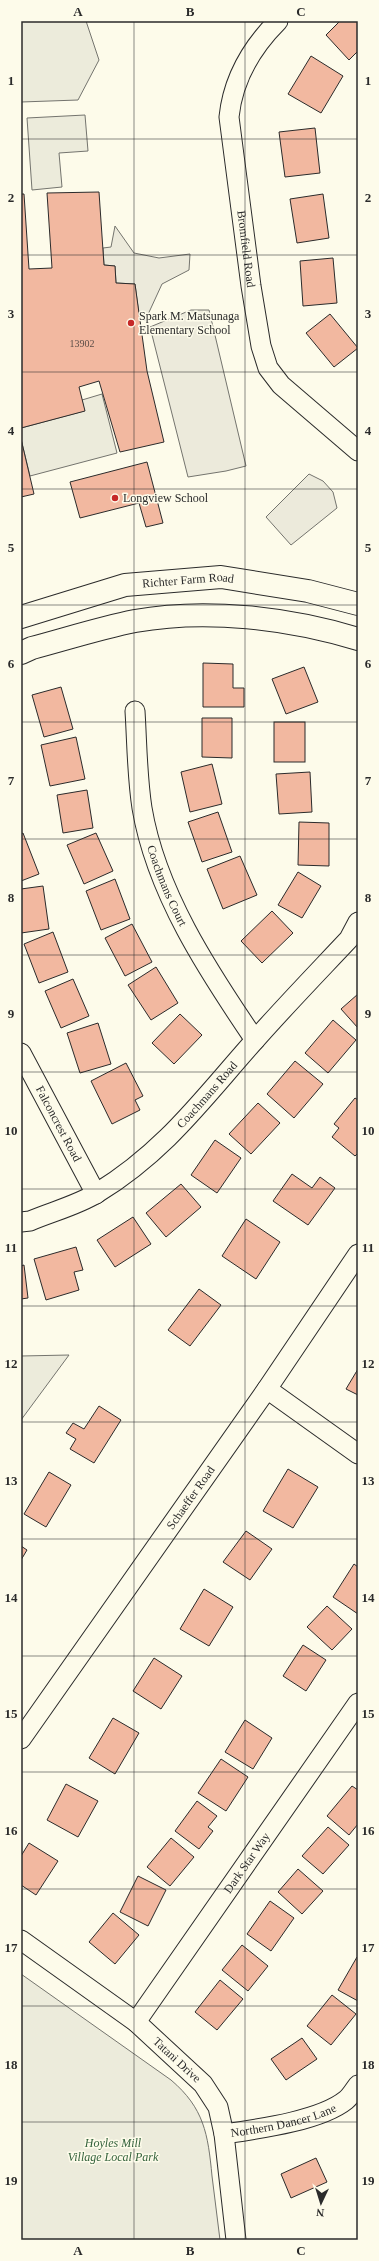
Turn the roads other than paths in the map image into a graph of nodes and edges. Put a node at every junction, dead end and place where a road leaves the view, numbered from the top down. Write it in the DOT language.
graph roads {
  1 [pos="278,21"];
  2 [pos="358,451"];
  3 [pos="358,604"];
  4 [pos="21,617"];
  5 [pos="358,638"];
  6 [pos="21,654"];
  7 [pos="134,711"];
  8 [pos="358,922"];
  9 [pos="255,1040"];
  10 [pos="21,1053"];
  11 [pos="96,1194"];
  12 [pos="21,1222"];
  13 [pos="358,1254"];
  14 [pos="267,1389"];
  15 [pos="358,1454"];
  16 [pos="358,1703"];
  17 [pos="21,1739"];
  18 [pos="21,1940"];
  19 [pos="136,2022"];
  20 [pos="358,2086"];
  21 [pos="224,2134"];
  22 [pos="236,2240"];
  1 -- 2 [label="street, Bromfield Road"];
  3 -- 4 [label="main road, Richter Farm Road"];
  5 -- 6 [label="main road"];
  7 -- 9 [label="street, Coachmans Court"];
  8 -- 9 [label="street, Coachmans Road"];
  9 -- 11 [label="street, Coachmans Road"];
  10 -- 11 [label="street, Falconcrest Road"];
  11 -- 12 [label="street, Coachmans Road"];
  13 -- 14 [label="street, Schaeffer Road"];
  14 -- 15 [label="street"];
  14 -- 17 [label="street, Schaeffer Road"];
  16 -- 19 [label="street, Dark Star Way"];
  18 -- 19 [label="street, Tatani Drive"];
  19 -- 21 [label="street, Tatani Drive"];
  20 -- 21 [label="street, Northern Dancer Lane"];
  21 -- 22 [label="street, Tatani Drive"];
}
